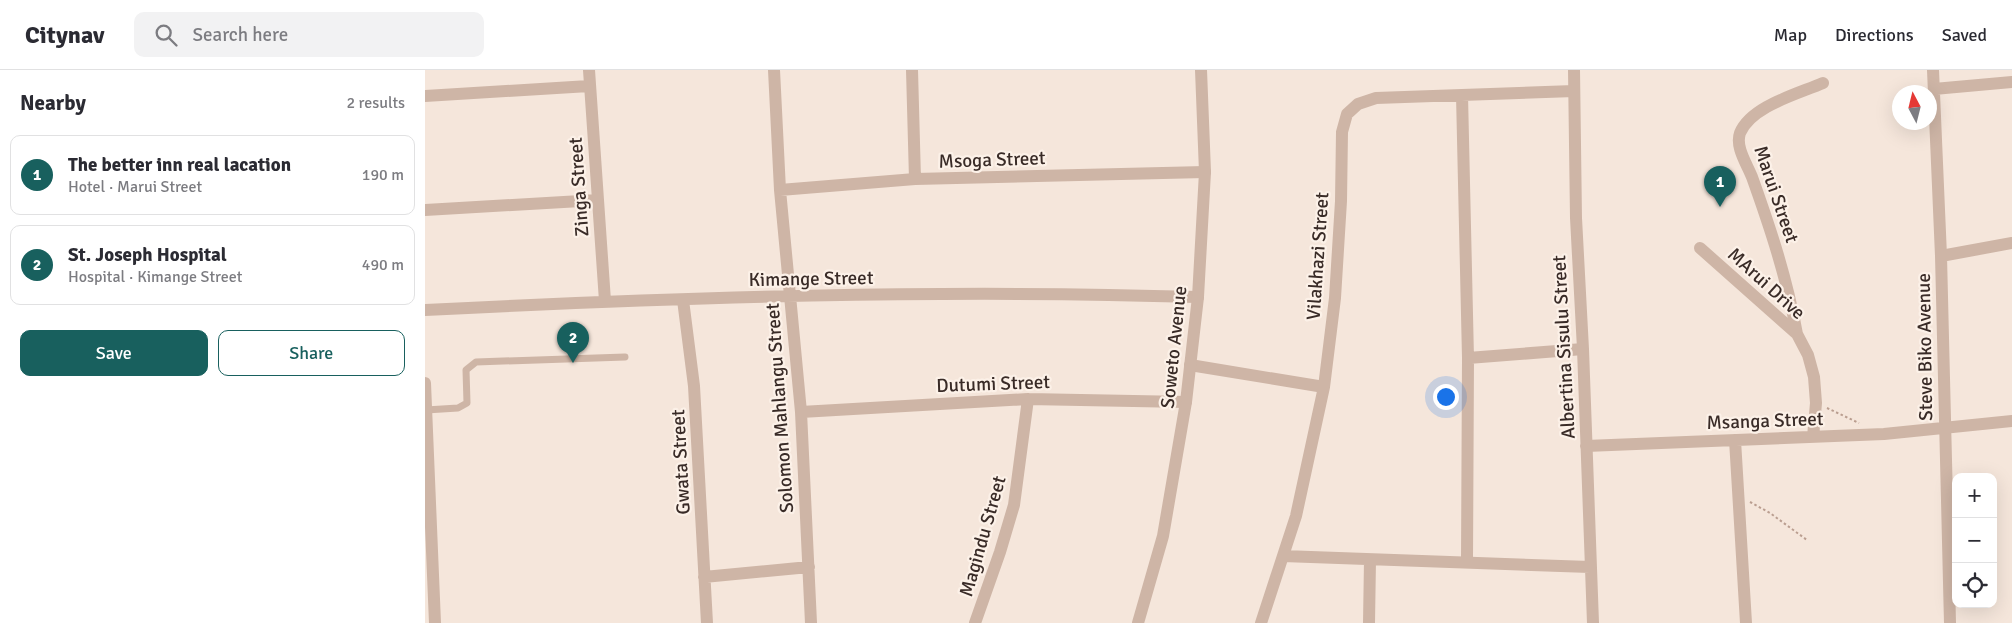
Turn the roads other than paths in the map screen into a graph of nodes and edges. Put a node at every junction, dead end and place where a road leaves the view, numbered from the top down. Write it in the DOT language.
graph roads {
  1 [pos="589,70"];
  2 [pos="774,70"];
  3 [pos="911,70"];
  4 [pos="1201,70"];
  5 [pos="1574,70"];
  6 [pos="1933,70"];
  7 [pos="2012,82"];
  8 [pos="1823,83"];
  9 [pos="1934,85"];
  10 [pos="589,86"];
  11 [pos="1937,89"];
  12 [pos="1574,91"];
  13 [pos="1462,95"];
  14 [pos="425,96"];
  15 [pos="1936,130"];
  16 [pos="1205,172"];
  17 [pos="915,179"];
  18 [pos="780,190"];
  19 [pos="598,200"];
  20 [pos="425,210"];
  21 [pos="2012,243"];
  22 [pos="1700,248"];
  23 [pos="1941,256"];
  24 [pos="1198,297"];
  25 [pos="791,298"];
  26 [pos="683,300"];
  27 [pos="605,301"];
  28 [pos="425,310"];
  29 [pos="1797,334"];
  30 [pos="1583,349"];
  31 [pos="625,357"];
  32 [pos="1468,358"];
  33 [pos="1190,365"];
  34 [pos="425,383"];
  35 [pos="1324,387"];
  36 [pos="1029,399"];
  37 [pos="1186,402"];
  38 [pos="426,410"];
  39 [pos="801,412"];
  40 [pos="2012,421"];
  41 [pos="1945,429"];
  42 [pos="1813,437"];
  43 [pos="1735,440"];
  44 [pos="426,442"];
  45 [pos="1586,446"];
  46 [pos="1283,556"];
  47 [pos="1370,560"];
  48 [pos="1467,562"];
  49 [pos="1590,567"];
  50 [pos="809,568"];
  51 [pos="704,577"];
  52 [pos="435,623"];
  53 [pos="707,623"];
  54 [pos="811,623"];
  55 [pos="975,623"];
  56 [pos="1138,623"];
  57 [pos="1261,623"];
  58 [pos="1369,623"];
  59 [pos="1593,623"];
  60 [pos="1746,623"];
  61 [pos="1950,623"];
  1 -- 10 [label="street, Zinga Street"];
  2 -- 18 [label="street, Solomon Mahlangu Street"];
  3 -- 17 [label="street"];
  4 -- 16 [label="street, Soweto Avenue"];
  5 -- 12 [label="street, Albertina Sisulu Street"];
  6 -- 9 [label="street, Steve Biko Avenue"];
  7 -- 11 [label="street"];
  8 -- 29 [label="street, Marui Street"];
  10 -- 14 [label="street"];
  10 -- 19 [label="street, Zinga Street"];
  12 -- 13 [label="street, Vilakhazi Street"];
  12 -- 30 [label="street, Albertina Sisulu Street"];
  13 -- 32 [label="street"];
  13 -- 35 [label="street, Vilakhazi Street"];
  15 -- 23 [label="street, Steve Biko Avenue"];
  16 -- 17 [label="street, Msoga Street"];
  16 -- 24 [label="street, Soweto Avenue"];
  17 -- 18 [label="street, Msoga Street"];
  18 -- 25 [label="street, Solomon Mahlangu Street"];
  19 -- 20 [label="street"];
  19 -- 27 [label="street, Zinga Street"];
  21 -- 23 [label="street"];
  22 -- 29 [label="street, MArui Drive"];
  23 -- 41 [label="street, Steve Biko Avenue"];
  24 -- 25 [label="street, Kimange Street"];
  24 -- 33 [label="street, Soweto Avenue"];
  25 -- 26 [label="street, Kimange Street"];
  25 -- 39 [label="street, Solomon Mahlangu Street"];
  26 -- 27 [label="street, Kimange Street"];
  26 -- 51 [label="street, Gwata Street"];
  27 -- 28 [label="street, Kimange Street"];
  29 -- 42 [label="street, MArui Drive"];
  30 -- 32 [label="street"];
  30 -- 45 [label="street, Albertina Sisulu Street"];
  31 -- 38 [label="lane"];
  32 -- 48 [label="street"];
  33 -- 35 [label="street"];
  33 -- 37 [label="street, Soweto Avenue"];
  34 -- 38 [label="street"];
  35 -- 46 [label="street, Vilakhazi Street"];
  36 -- 37 [label="street, Dutumi Street"];
  36 -- 39 [label="street, Dutumi Street"];
  36 -- 55 [label="street, Magindu Street"];
  37 -- 56 [label="street, Soweto Avenue"];
  38 -- 44 [label="street"];
  39 -- 50 [label="street, Solomon Mahlangu Street"];
  40 -- 41 [label="street, Msanga Street"];
  41 -- 42 [label="street, Msanga Street"];
  41 -- 61 [label="street, Steve Biko Avenue"];
  42 -- 43 [label="street, Msanga Street"];
  43 -- 45 [label="street, Msanga Street"];
  43 -- 60 [label="street"];
  44 -- 52 [label="street"];
  45 -- 49 [label="street, Albertina Sisulu Street"];
  46 -- 47 [label="street"];
  46 -- 57 [label="street, Vilakhazi Street"];
  47 -- 48 [label="street"];
  47 -- 58 [label="street"];
  48 -- 49 [label="street"];
  49 -- 59 [label="street, Albertina Sisulu Street"];
  50 -- 51 [label="street"];
  50 -- 54 [label="street, Solomon Mahlangu Street"];
  51 -- 53 [label="street, Gwata Street"];
}
